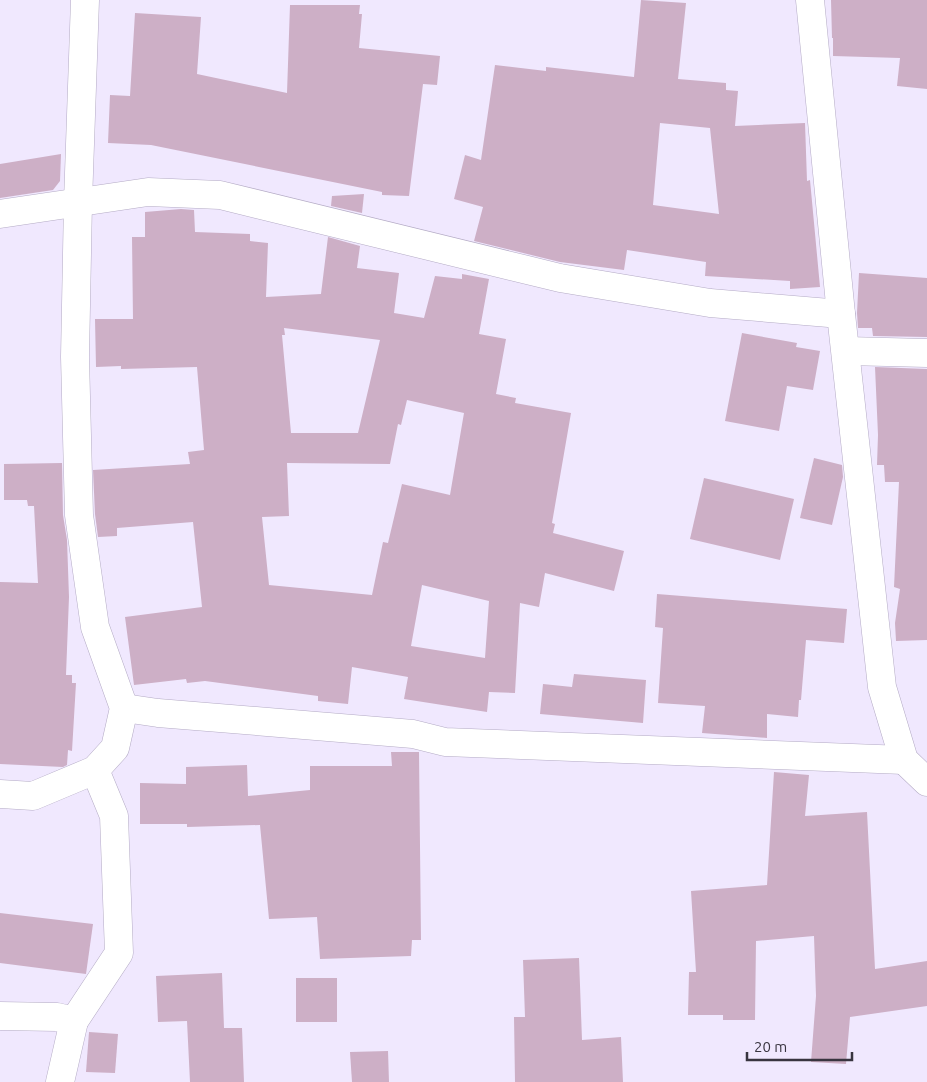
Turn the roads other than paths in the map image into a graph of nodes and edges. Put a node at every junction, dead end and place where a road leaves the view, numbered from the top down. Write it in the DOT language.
graph roads {
  1 [pos="85,0"];
  2 [pos="810,0"];
  3 [pos="78,202"];
  4 [pos="0,214"];
  5 [pos="840,314"];
  6 [pos="846,351"];
  7 [pos="927,353"];
  8 [pos="124,708"];
  9 [pos="904,760"];
  10 [pos="95,770"];
  11 [pos="927,782"];
  12 [pos="0,794"];
  13 [pos="0,1016"];
  14 [pos="74,1021"];
  15 [pos="60,1082"];
  1 -- 3 [label="street"];
  2 -- 5 [label="street"];
  3 -- 4 [label="street"];
  3 -- 5 [label="street"];
  3 -- 8 [label="street"];
  5 -- 6 [label="street"];
  6 -- 7 [label="street"];
  6 -- 9 [label="street"];
  8 -- 9 [label="street"];
  8 -- 10 [label="street"];
  9 -- 11 [label="street"];
  10 -- 12 [label="street"];
  10 -- 14 [label="street"];
  13 -- 14 [label="street"];
  14 -- 15 [label="street"];
}
